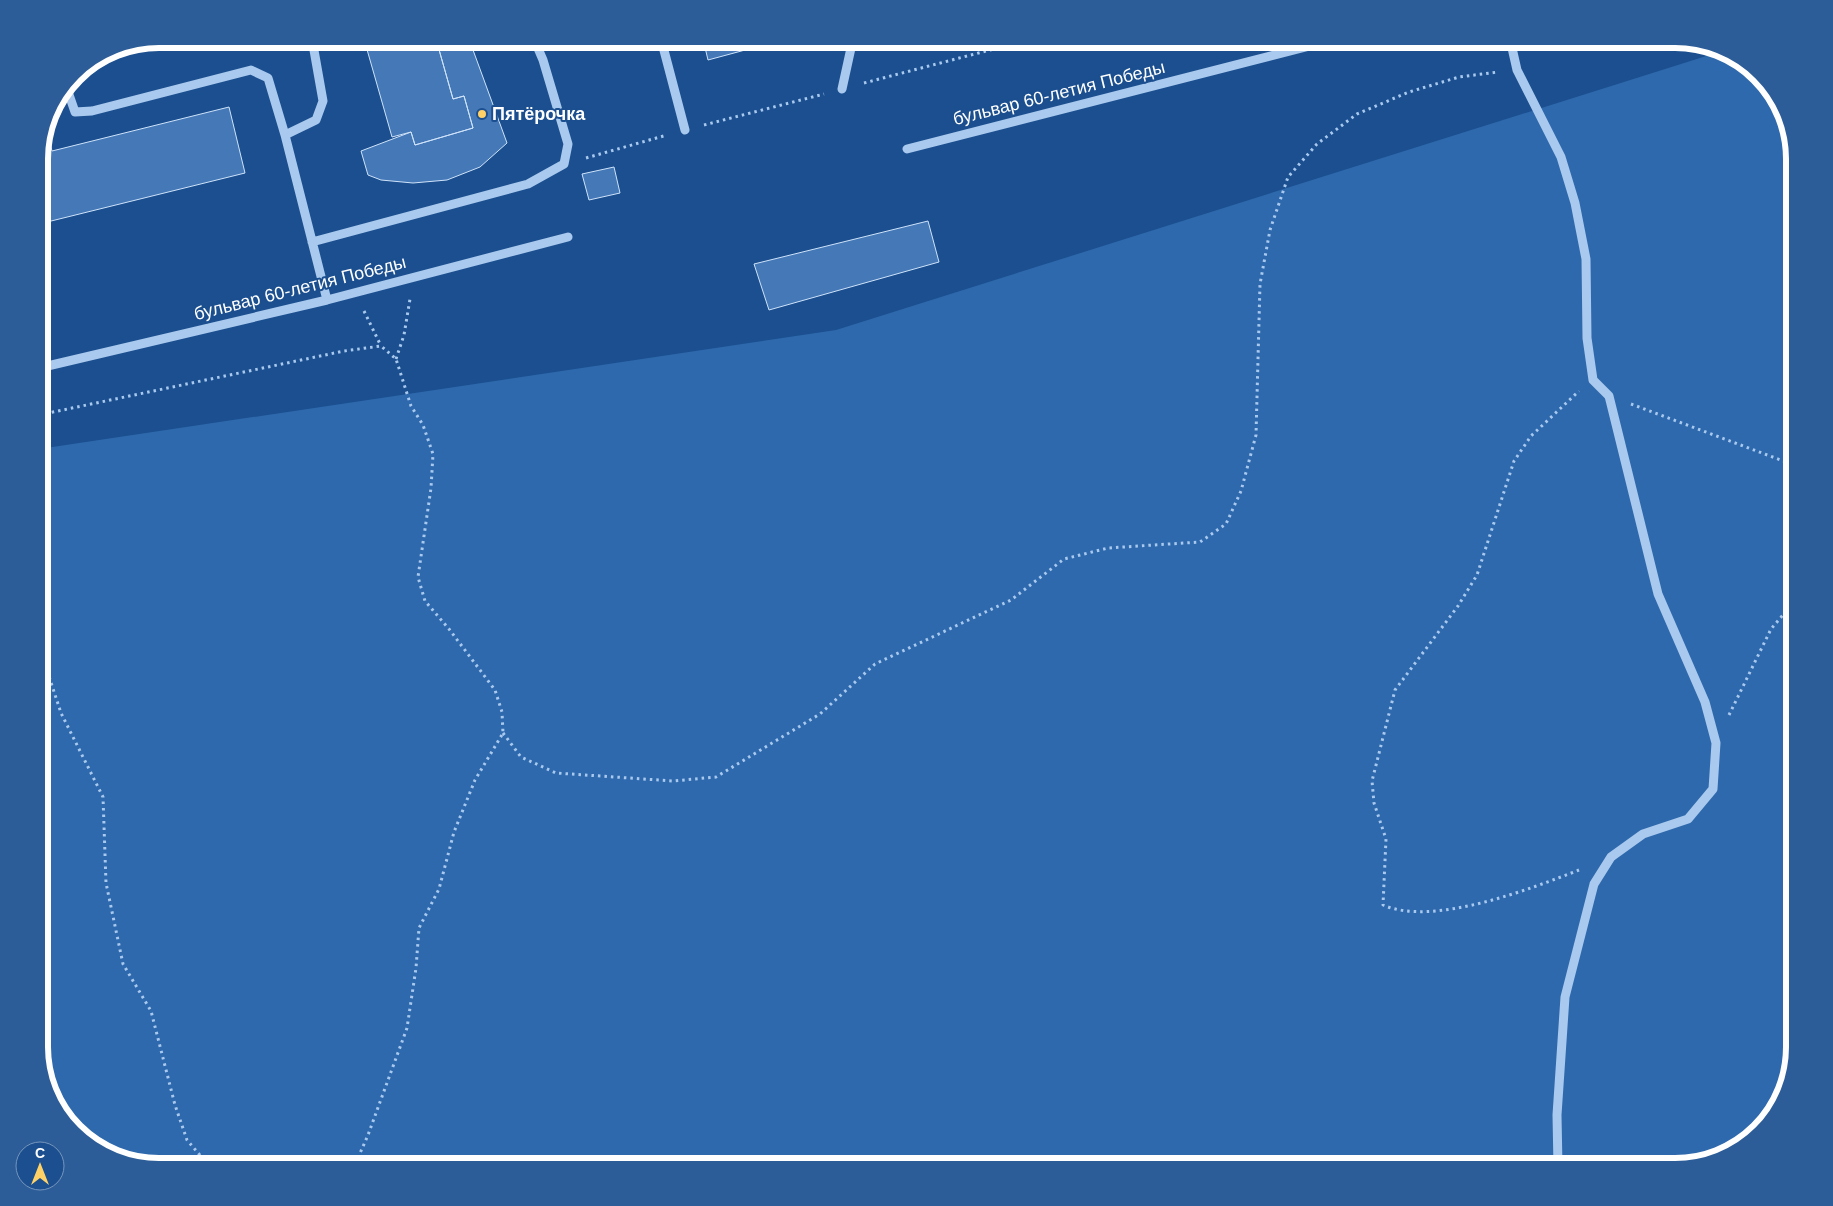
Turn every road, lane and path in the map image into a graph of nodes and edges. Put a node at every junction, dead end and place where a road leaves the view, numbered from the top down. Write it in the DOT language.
graph roads {
  1 [pos="314,48"];
  2 [pos="538,48"];
  3 [pos="664,48"];
  4 [pos="852,48"];
  5 [pos="1301,48"];
  6 [pos="1512,48"];
  7 [pos="1517,70"];
  8 [pos="842,89"];
  9 [pos="69,94"];
  10 [pos="685,130"];
  11 [pos="285,135"];
  12 [pos="906,149"];
  13 [pos="564,164"];
  14 [pos="568,237"];
  15 [pos="312,242"];
  16 [pos="414,277"];
  17 [pos="360,291"];
  18 [pos="326,300"];
  19 [pos="381,346"];
  20 [pos="396,359"];
  21 [pos="48,366"];
  22 [pos="1593,380"];
  23 [pos="1609,396"];
  24 [pos="48,413"];
  25 [pos="1786,461"];
  26 [pos="1786,611"];
  27 [pos="48,673"];
  28 [pos="503,733"];
  29 [pos="1716,743"];
  30 [pos="1611,857"];
  31 [pos="202,1158"];
  32 [pos="358,1158"];
  33 [pos="1558,1158"];
  1 -- 11 [label="street"];
  2 -- 13 [label="street"];
  3 -- 10 [label="street"];
  4 -- 8 [label="street"];
  5 -- 12 [label="street, бульвар 60-летия Победы"];
  6 -- 7 [label="street"];
  7 -- 22 [label="street"];
  7 -- 28 [label="path"];
  9 -- 11 [label="street"];
  10 -- 13 [label="path"];
  11 -- 15 [label="street"];
  13 -- 15 [label="street"];
  14 -- 16 [label="street, бульвар 60-летия Победы"];
  15 -- 18 [label="street"];
  16 -- 17 [label="street, бульвар 60-летия Победы"];
  16 -- 20 [label="path"];
  17 -- 18 [label="street, бульвар 60-летия Победы"];
  17 -- 19 [label="path"];
  18 -- 21 [label="street, бульвар 60-летия Победы"];
  19 -- 20 [label="path"];
  19 -- 24 [label="path"];
  20 -- 28 [label="path"];
  22 -- 23 [label="street"];
  22 -- 30 [label="path"];
  23 -- 25 [label="path"];
  23 -- 29 [label="street"];
  26 -- 29 [label="path"];
  27 -- 31 [label="path"];
  28 -- 32 [label="path"];
  29 -- 30 [label="street"];
  30 -- 33 [label="street"];
}
